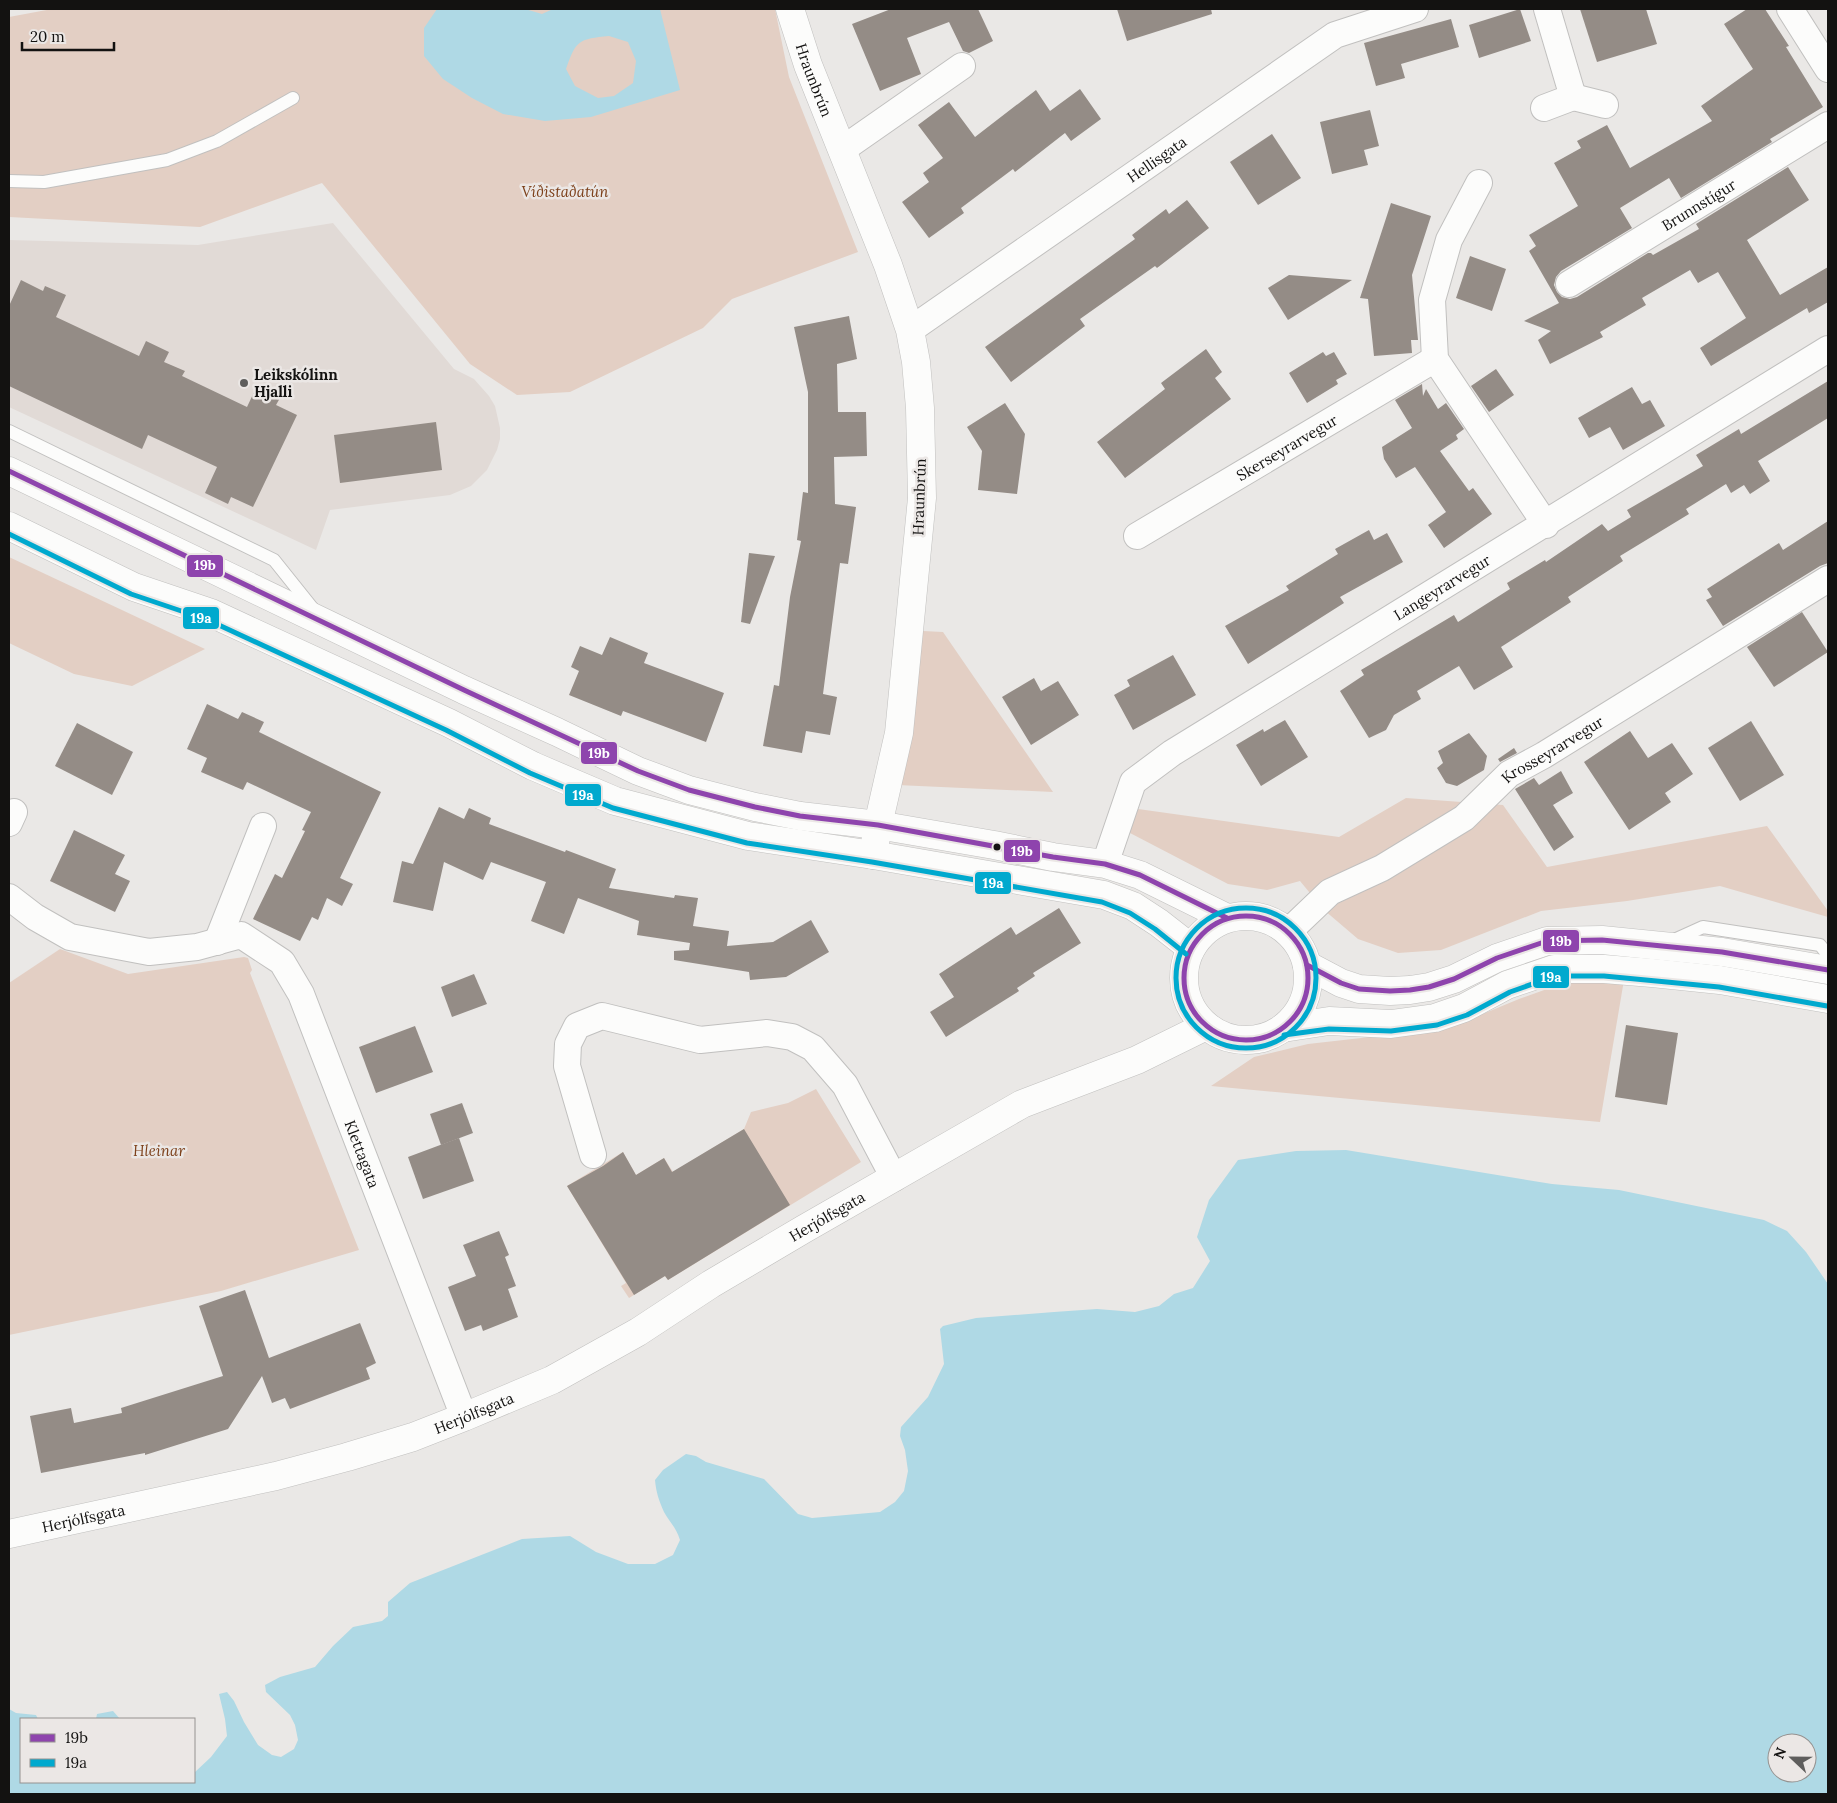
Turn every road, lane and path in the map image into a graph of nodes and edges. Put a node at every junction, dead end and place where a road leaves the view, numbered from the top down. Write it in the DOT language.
graph roads {
  1 [pos="790,9"];
  2 [pos="1415,9"];
  3 [pos="1547,9"];
  4 [pos="1790,9"];
  5 [pos="962,66"];
  6 [pos="1828,69"];
  7 [pos="1574,97"];
  8 [pos="293,98"];
  9 [pos="1604,105"];
  10 [pos="1544,108"];
  11 [pos="1828,125"];
  12 [pos="843,149"];
  13 [pos="9,181"];
  14 [pos="1479,183"];
  15 [pos="1569,284"];
  16 [pos="910,330"];
  17 [pos="1828,349"];
  18 [pos="1435,359"];
  19 [pos="9,431"];
  20 [pos="9,471"];
  21 [pos="1546,525"];
  22 [pos="9,526"];
  23 [pos="1137,536"];
  24 [pos="1828,579"];
  25 [pos="323,621"];
  26 [pos="878,825"];
  27 [pos="263,826"];
  28 [pos="873,855"];
  29 [pos="1105,864"];
  30 [pos="9,897"];
  31 [pos="1227,918"];
  32 [pos="1288,932"];
  33 [pos="217,942"];
  34 [pos="1664,945"];
  35 [pos="1191,948"];
  36 [pos="1828,955"];
  37 [pos="1307,965"];
  38 [pos="1828,970"];
  39 [pos="1828,999"];
  40 [pos="1206,1026"];
  41 [pos="1283,1028"];
  42 [pos="593,1155"];
  43 [pos="894,1178"];
  44 [pos="464,1417"];
  45 [pos="9,1534"];
  1 -- 12 [label="main road, Hraunbrún"];
  2 -- 16 [label="street, Hellisgata"];
  3 -- 7 [label="street"];
  4 -- 6 [label="street"];
  5 -- 12 [label="street"];
  7 -- 9 [label="street"];
  7 -- 10 [label="street"];
  8 -- 13 [label="lane"];
  11 -- 15 [label="street, Brunnstígur"];
  12 -- 16 [label="main road, Hraunbrún"];
  14 -- 18 [label="street"];
  16 -- 26 [label="main road, Hraunbrún"];
  17 -- 21 [label="street, Langeyrarvegur"];
  18 -- 21 [label="street"];
  18 -- 23 [label="street, Skerseyrarvegur"];
  19 -- 25 [label="lane"];
  20 -- 25 [label="main road"];
  21 -- 29 [label="street, Langeyrarvegur"];
  22 -- 28 [label="main road"];
  24 -- 32 [label="street, Krosseyrarvegur"];
  25 -- 26 [label="main road"];
  26 -- 28 [label="main road, Hraunbrún"];
  26 -- 29 [label="main road"];
  27 -- 33 [label="street"];
  28 -- 35 [label="main road"];
  29 -- 31 [label="main road"];
  30 -- 33 [label="street, Klettagata"];
  31 -- 32 [label="main road"];
  31 -- 35 [label="main road"];
  32 -- 37 [label="main road"];
  33 -- 44 [label="street, Klettagata"];
  34 -- 36 [label="lane"];
  34 -- 37 [label="main road"];
  34 -- 38 [label="main road"];
  35 -- 40 [label="main road"];
  37 -- 41 [label="main road"];
  39 -- 41 [label="main road"];
  40 -- 41 [label="main road"];
  40 -- 43 [label="main road, Herjólfsgata"];
  42 -- 43 [label="street"];
  43 -- 44 [label="main road, Herjólfsgata"];
  44 -- 45 [label="main road, Herjólfsgata"];
}
